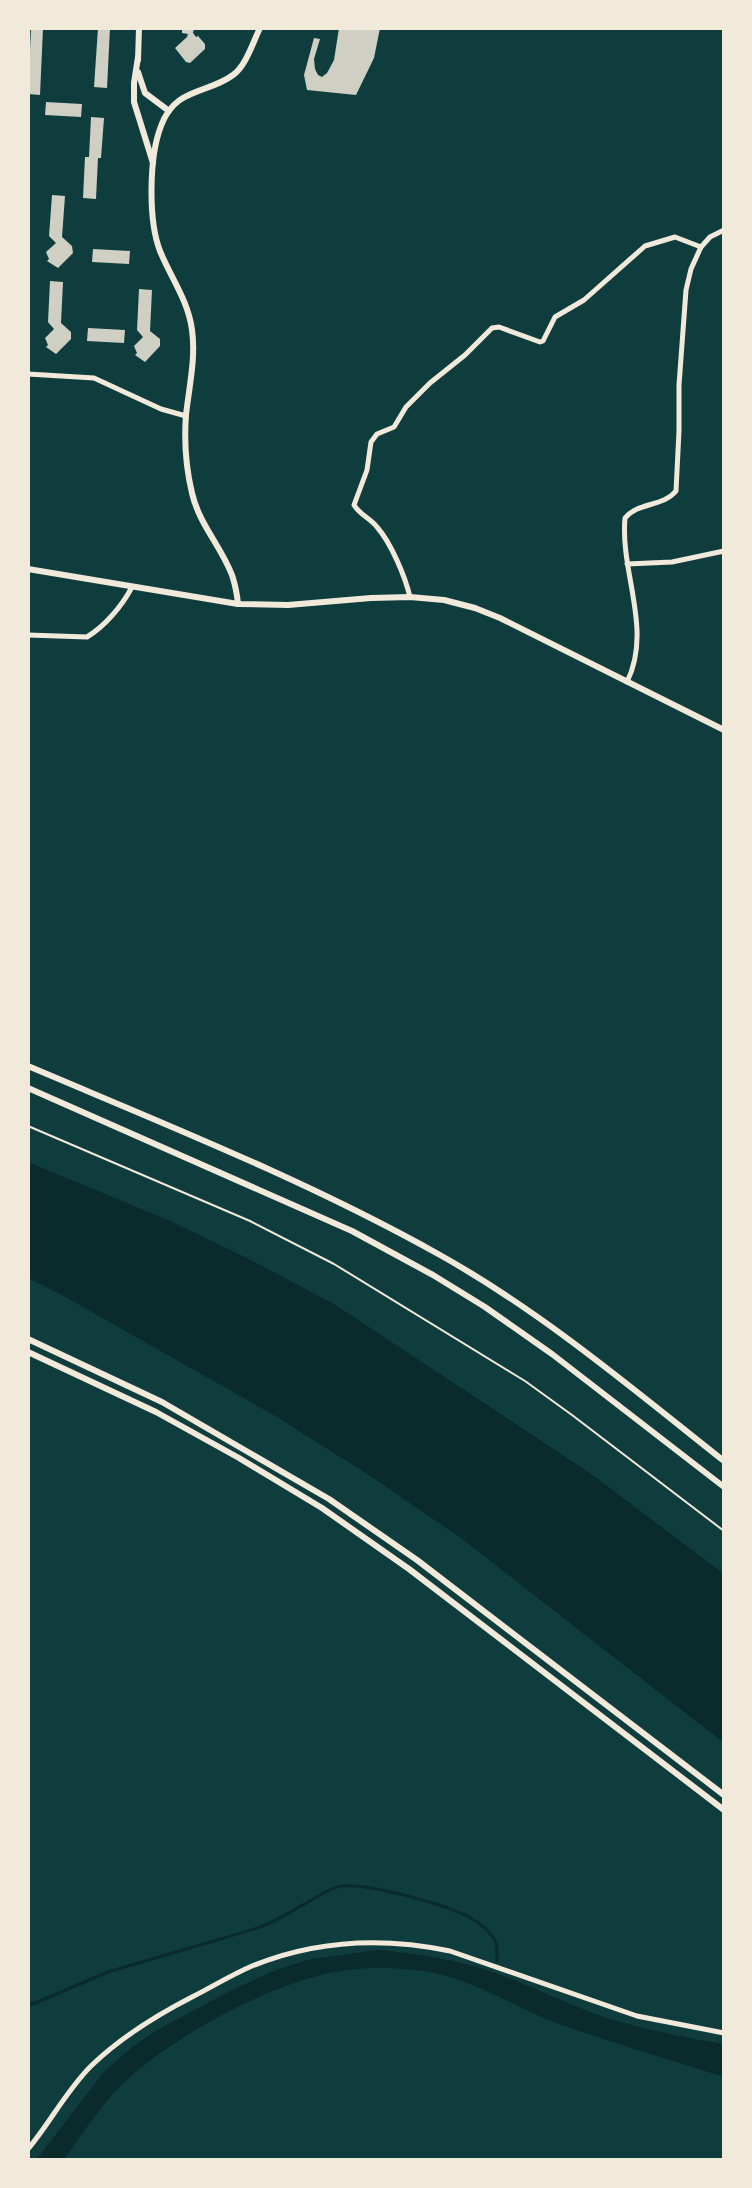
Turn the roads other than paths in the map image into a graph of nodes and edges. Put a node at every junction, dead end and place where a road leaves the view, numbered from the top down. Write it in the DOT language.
graph roads {
  1 [pos="139,28"];
  2 [pos="260,28"];
  3 [pos="138,57"];
  4 [pos="169,111"];
  5 [pos="154,165"];
  6 [pos="724,230"];
  7 [pos="701,247"];
  8 [pos="28,374"];
  9 [pos="186,416"];
  10 [pos="724,551"];
  11 [pos="627,564"];
  12 [pos="28,569"];
  13 [pos="132,587"];
  14 [pos="410,597"];
  15 [pos="238,604"];
  16 [pos="28,635"];
  17 [pos="627,682"];
  18 [pos="724,730"];
  19 [pos="28,1066"];
  20 [pos="28,1088"];
  21 [pos="28,1339"];
  22 [pos="28,1352"];
  23 [pos="724,1461"];
  24 [pos="724,1487"];
  25 [pos="724,1795"];
  26 [pos="724,1810"];
  27 [pos="724,2033"];
  28 [pos="28,2149"];
  1 -- 3 [label="main road"];
  2 -- 4 [label="main road"];
  3 -- 4 [label="main road"];
  3 -- 5 [label="main road"];
  4 -- 5 [label="main road"];
  5 -- 9 [label="main road"];
  6 -- 7 [label="street"];
  7 -- 11 [label="street"];
  7 -- 14 [label="street"];
  8 -- 9 [label="street"];
  9 -- 15 [label="main road"];
  10 -- 11 [label="street"];
  11 -- 17 [label="street"];
  12 -- 13 [label="main road"];
  13 -- 15 [label="main road"];
  13 -- 16 [label="street"];
  14 -- 15 [label="main road"];
  14 -- 17 [label="main road"];
  17 -- 18 [label="main road"];
  19 -- 23 [label="main road"];
  20 -- 24 [label="main road"];
  21 -- 25 [label="main road"];
  22 -- 26 [label="main road"];
  27 -- 28 [label="street"];
}
